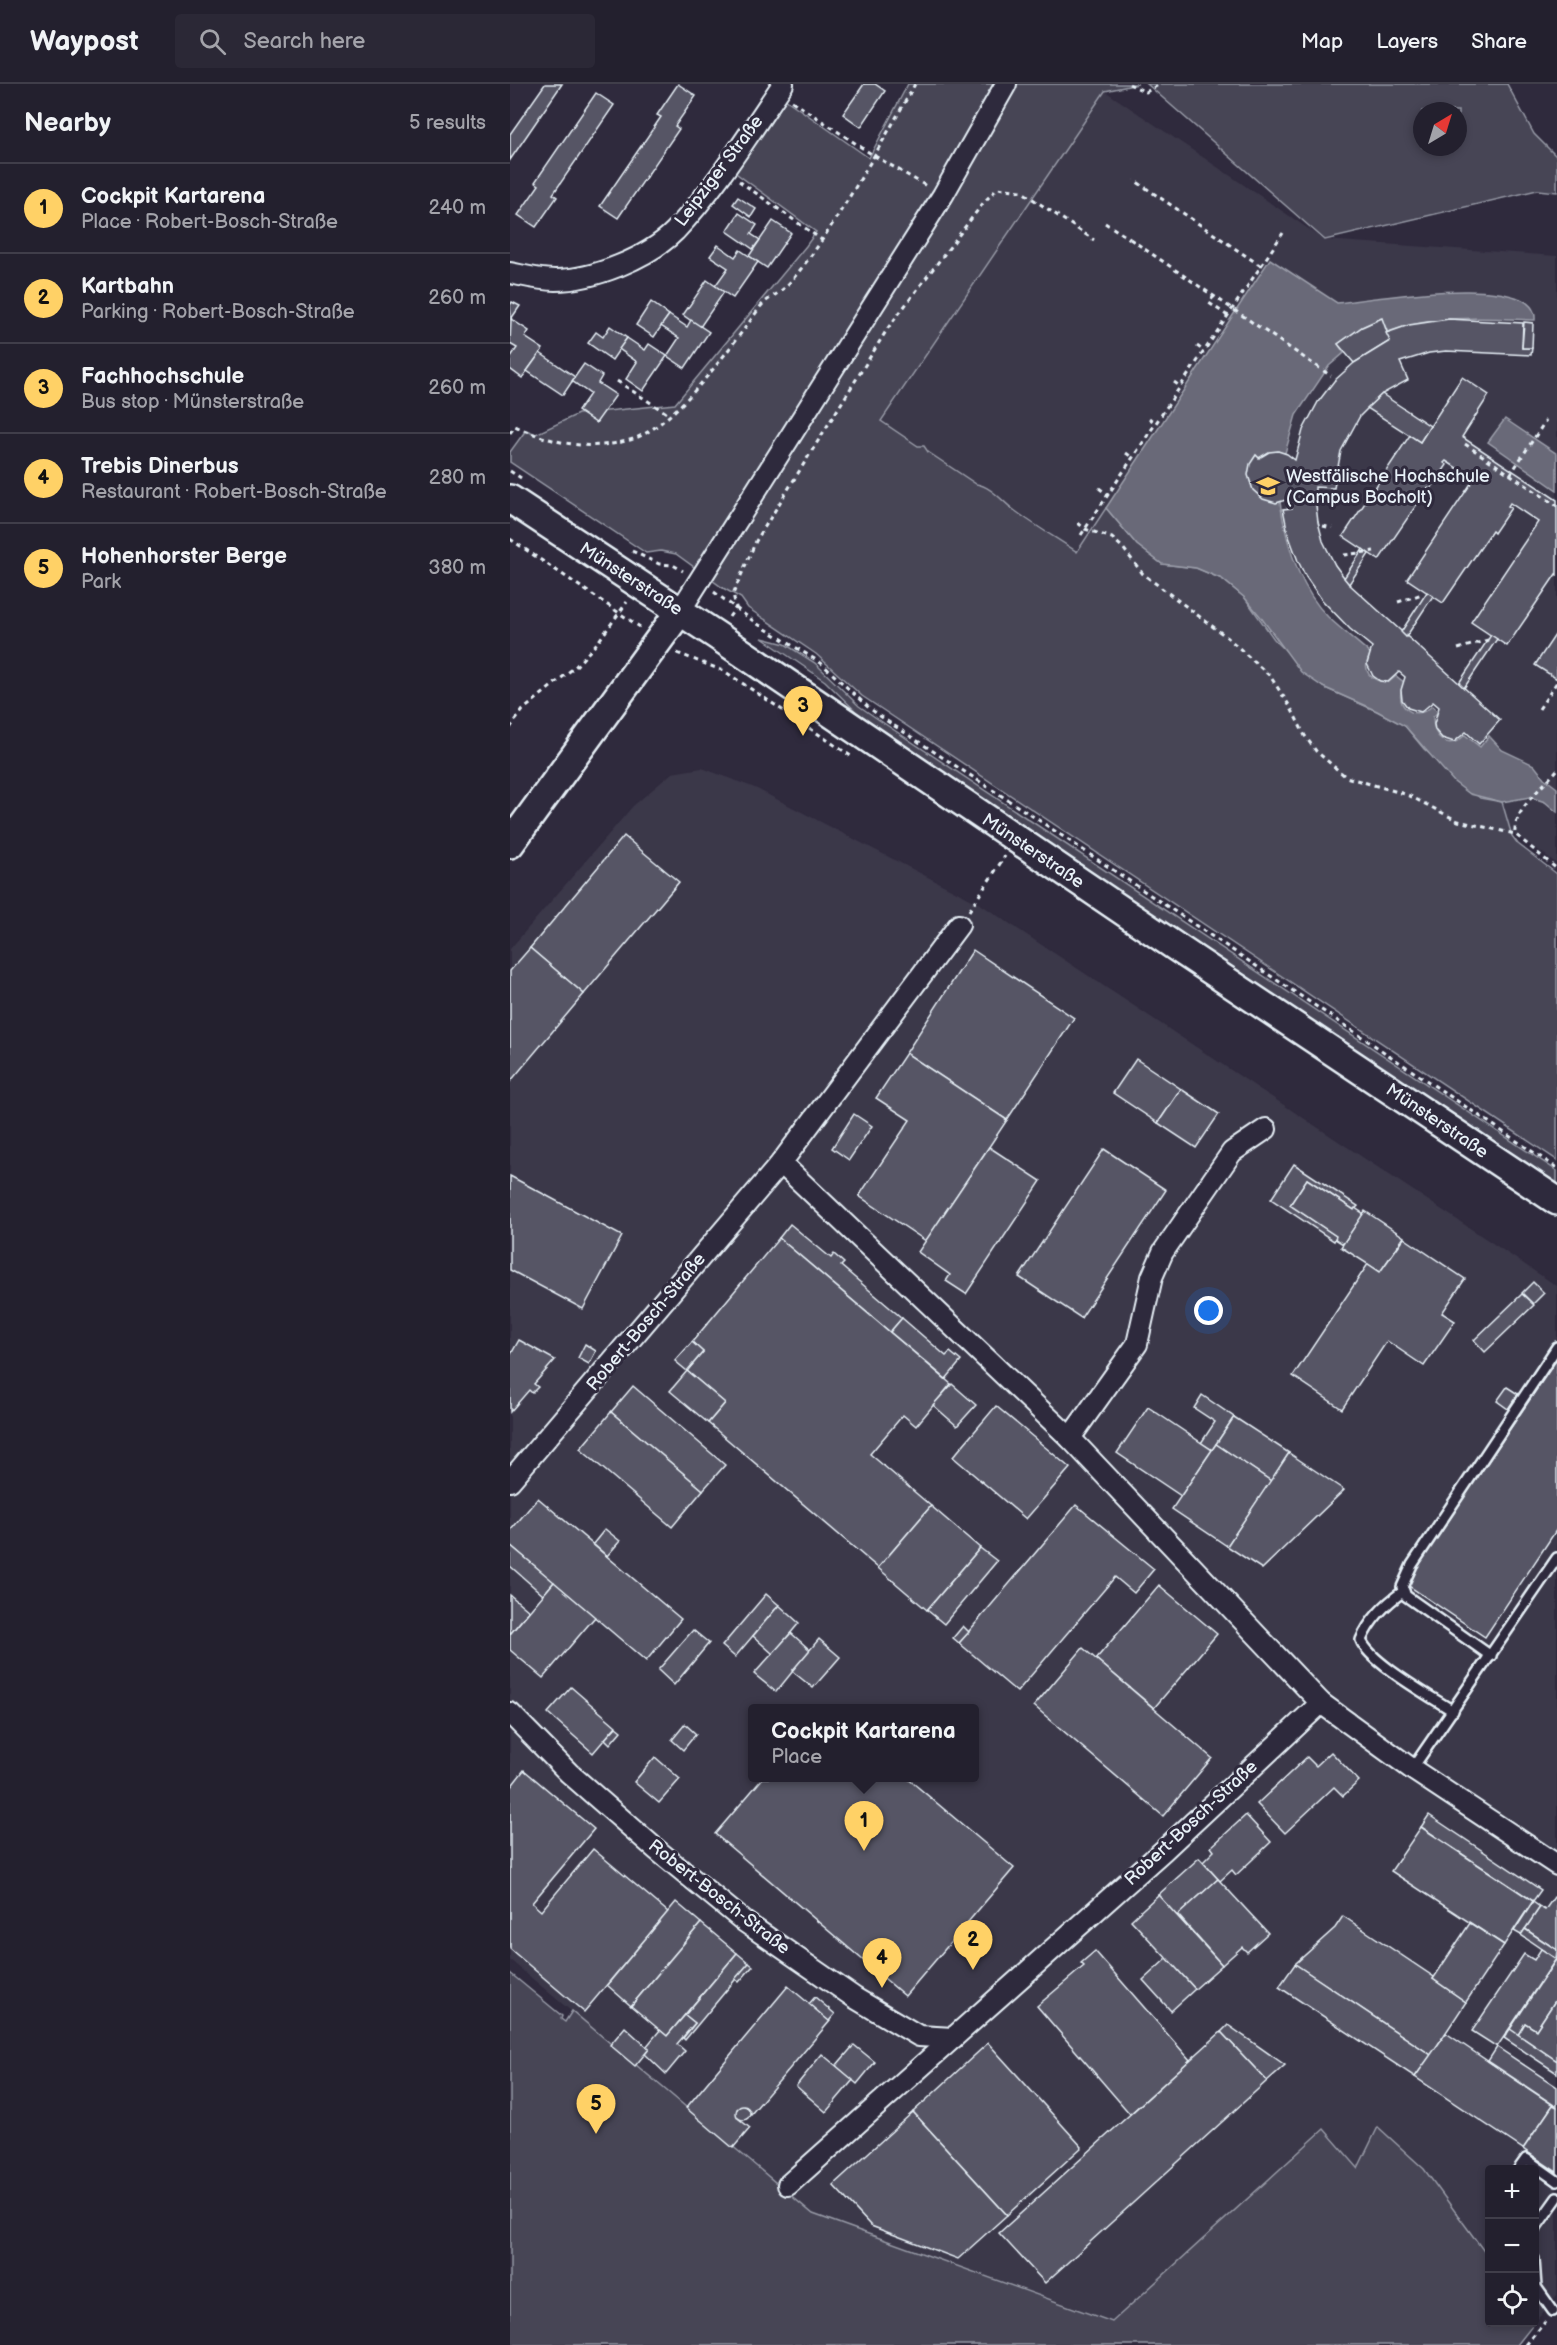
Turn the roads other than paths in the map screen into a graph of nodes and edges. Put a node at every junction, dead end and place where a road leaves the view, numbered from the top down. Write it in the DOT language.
graph roads {
  1 [pos="1006,84"];
  2 [pos="781,88"];
  3 [pos="510,273"];
  4 [pos="510,499"];
  5 [pos="680,611"];
  6 [pos="510,844"];
  7 [pos="959,925"];
  8 [pos="1266,1129"];
  9 [pos="781,1163"];
  10 [pos="1557,1201"];
  11 [pos="1557,1347"];
  12 [pos="1070,1438"];
  13 [pos="510,1481"];
  14 [pos="1557,1558"];
  15 [pos="1404,1591"];
  16 [pos="1491,1656"];
  17 [pos="1321,1703"];
  18 [pos="1453,1711"];
  19 [pos="510,1713"];
  20 [pos="1412,1769"];
  21 [pos="1557,1866"];
  22 [pos="953,2038"];
  23 [pos="1521,2165"];
  24 [pos="1534,2165"];
  25 [pos="1539,2168"];
  26 [pos="1557,2181"];
  27 [pos="788,2185"];
  28 [pos="1557,2198"];
  29 [pos="1539,2223"];
  30 [pos="1535,2273"];
  31 [pos="1553,2311"];
  1 -- 5 [label="street"];
  2 -- 3 [label="street, Leipziger Straße"];
  4 -- 5 [label="main road, Münsterstraße"];
  5 -- 6 [label="main road"];
  5 -- 10 [label="main road, Münsterstraße"];
  7 -- 9 [label="street, Robert-Bosch-Straße"];
  8 -- 12 [label="street"];
  9 -- 12 [label="street"];
  9 -- 13 [label="street, Robert-Bosch-Straße"];
  11 -- 15 [label="lane"];
  12 -- 17 [label="street"];
  14 -- 16 [label="lane"];
  15 -- 16 [label="lane"];
  15 -- 18 [label="lane"];
  16 -- 18 [label="lane"];
  17 -- 20 [label="street"];
  17 -- 22 [label="street, Robert-Bosch-Straße"];
  18 -- 20 [label="lane"];
  19 -- 22 [label="street, Robert-Bosch-Straße"];
  20 -- 21 [label="street"];
  22 -- 27 [label="street, Robert-Bosch-Straße"];
  23 -- 24 [label="lane"];
  25 -- 26 [label="lane"];
  28 -- 29 [label="lane"];
  30 -- 31 [label="lane"];
}
